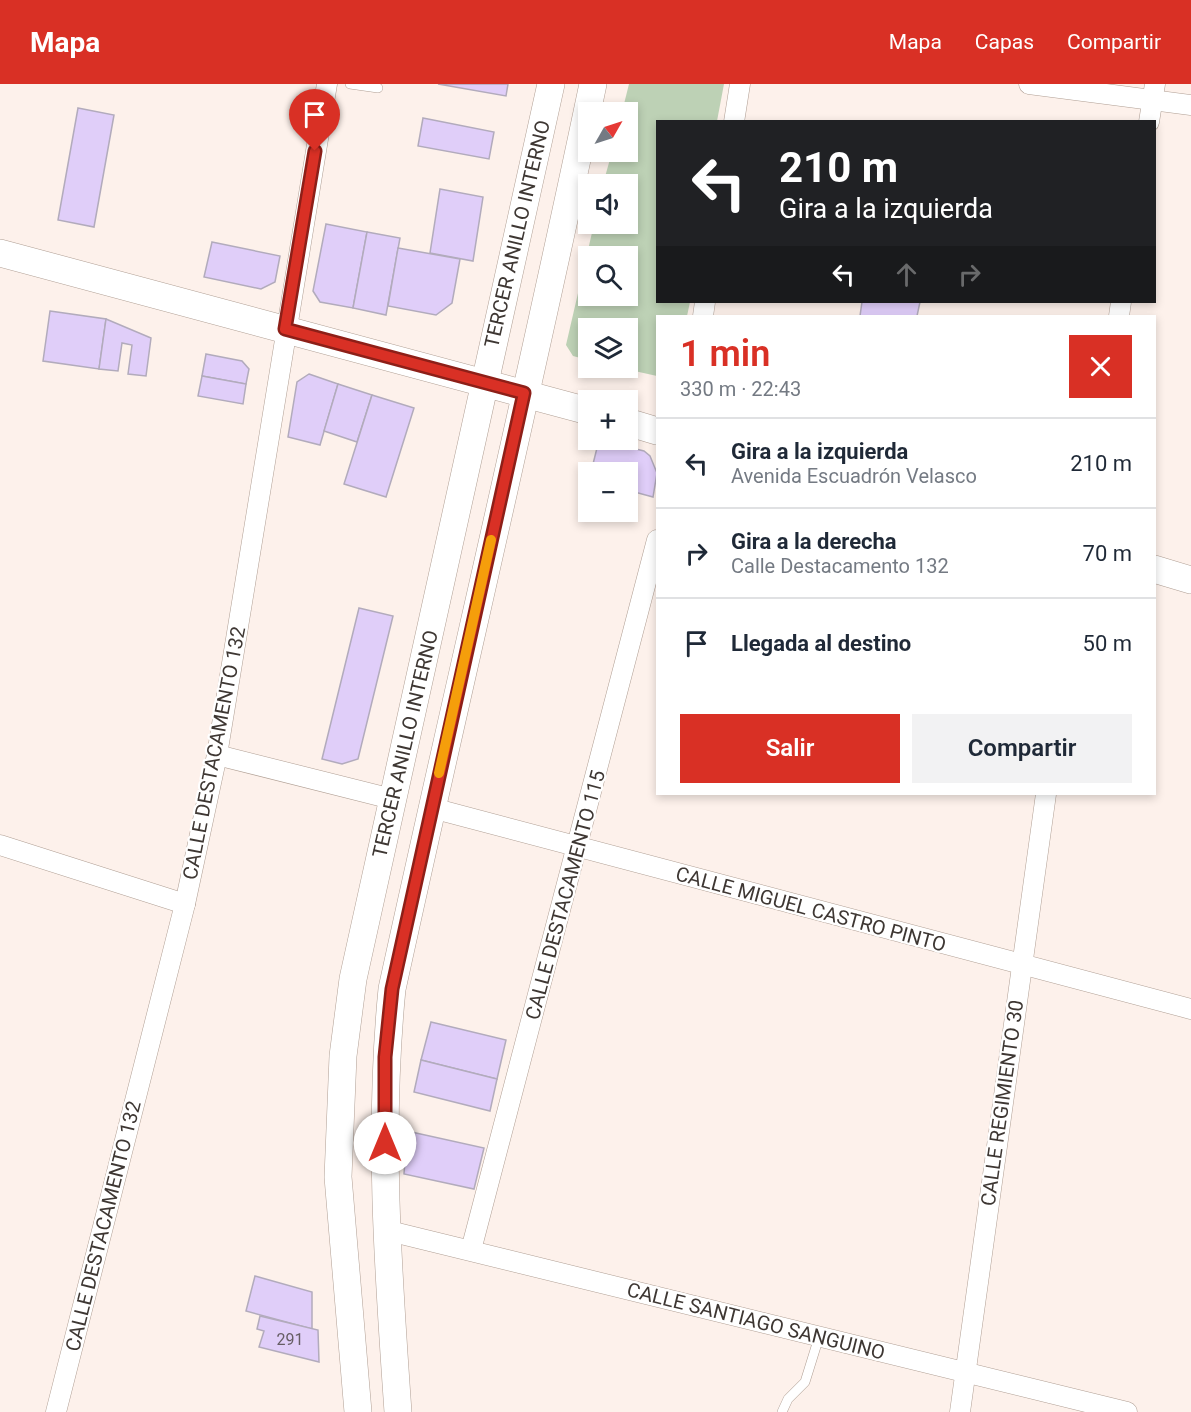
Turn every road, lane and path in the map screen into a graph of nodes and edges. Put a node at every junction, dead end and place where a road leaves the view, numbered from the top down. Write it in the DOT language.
graph roads {
  1 [pos="327,84"];
  2 [pos="350,84"];
  3 [pos="551,84"];
  4 [pos="593,84"];
  5 [pos="740,84"];
  6 [pos="1029,84"];
  7 [pos="378,88"];
  8 [pos="1154,92"];
  9 [pos="1191,105"];
  10 [pos="734,120"];
  11 [pos="1149,120"];
  12 [pos="533,169"];
  13 [pos="0,253"];
  14 [pos="552,280"];
  15 [pos="285,329"];
  16 [pos="484,382"];
  17 [pos="524,393"];
  18 [pos="578,408"];
  19 [pos="638,425"];
  20 [pos="656,430"];
  21 [pos="460,500"];
  22 [pos="656,544"];
  23 [pos="1156,570"];
  24 [pos="1191,580"];
  25 [pos="476,606"];
  26 [pos="217,755"];
  27 [pos="1046,795"];
  28 [pos="392,799"];
  29 [pos="432,808"];
  30 [pos="0,845"];
  31 [pos="578,848"];
  32 [pos="185,904"];
  33 [pos="1021,964"];
  34 [pos="1191,1009"];
  35 [pos="338,1177"];
  36 [pos="385,1230"];
  37 [pos="471,1250"];
  38 [pos="819,1337"];
  39 [pos="966,1374"];
  40 [pos="56,1412"];
  41 [pos="358,1412"];
  42 [pos="398,1412"];
  43 [pos="782,1412"];
  44 [pos="960,1412"];
  45 [pos="1127,1412"];
  1 -- 15 [label="street, CALLE DESTACAMENTO 132"];
  2 -- 7 [label="lane"];
  3 -- 12 [label="main road, TERCER ANILLO INTERNO"];
  4 -- 14 [label="main road, TERCER ANILLO INTERNO"];
  5 -- 10 [label="street"];
  6 -- 8 [label="street"];
  8 -- 9 [label="street"];
  8 -- 11 [label="street"];
  12 -- 14 [label="main road"];
  12 -- 16 [label="main road, TERCER ANILLO INTERNO"];
  13 -- 15 [label="main road"];
  14 -- 17 [label="main road, TERCER ANILLO INTERNO"];
  15 -- 16 [label="main road"];
  15 -- 26 [label="street, CALLE DESTACAMENTO 132"];
  16 -- 17 [label="main road"];
  16 -- 21 [label="main road, TERCER ANILLO INTERNO"];
  17 -- 18 [label="main road"];
  17 -- 25 [label="main road, TERCER ANILLO INTERNO"];
  19 -- 20 [label="main road"];
  21 -- 25 [label="main road"];
  21 -- 28 [label="main road, TERCER ANILLO INTERNO"];
  22 -- 31 [label="street, CALLE DESTACAMENTO 115"];
  23 -- 24 [label="main road"];
  25 -- 29 [label="main road, TERCER ANILLO INTERNO"];
  26 -- 28 [label="street"];
  26 -- 32 [label="street, CALLE DESTACAMENTO 132"];
  27 -- 33 [label="street, CALLE REGIMIENTO 30"];
  28 -- 35 [label="main road, TERCER ANILLO INTERNO"];
  29 -- 31 [label="street, CALLE MIGUEL CASTRO PINTO"];
  29 -- 36 [label="main road, TERCER ANILLO INTERNO"];
  30 -- 32 [label="street"];
  31 -- 33 [label="street, CALLE MIGUEL CASTRO PINTO"];
  31 -- 37 [label="street, CALLE DESTACAMENTO 115"];
  32 -- 40 [label="street, CALLE DESTACAMENTO 132"];
  33 -- 34 [label="street, CALLE MIGUEL CASTRO PINTO"];
  33 -- 39 [label="street, CALLE REGIMIENTO 30"];
  35 -- 36 [label="main road"];
  35 -- 41 [label="main road, TERCER ANILLO INTERNO"];
  36 -- 37 [label="street, CALLE SANTIAGO SANGUINO"];
  36 -- 42 [label="main road, TERCER ANILLO INTERNO"];
  37 -- 38 [label="street, CALLE SANTIAGO SANGUINO"];
  38 -- 39 [label="street, CALLE SANTIAGO SANGUINO"];
  38 -- 43 [label="lane"];
  39 -- 44 [label="street, CALLE REGIMIENTO 30"];
  39 -- 45 [label="street, CALLE SANTIAGO SANGUINO"];
}
